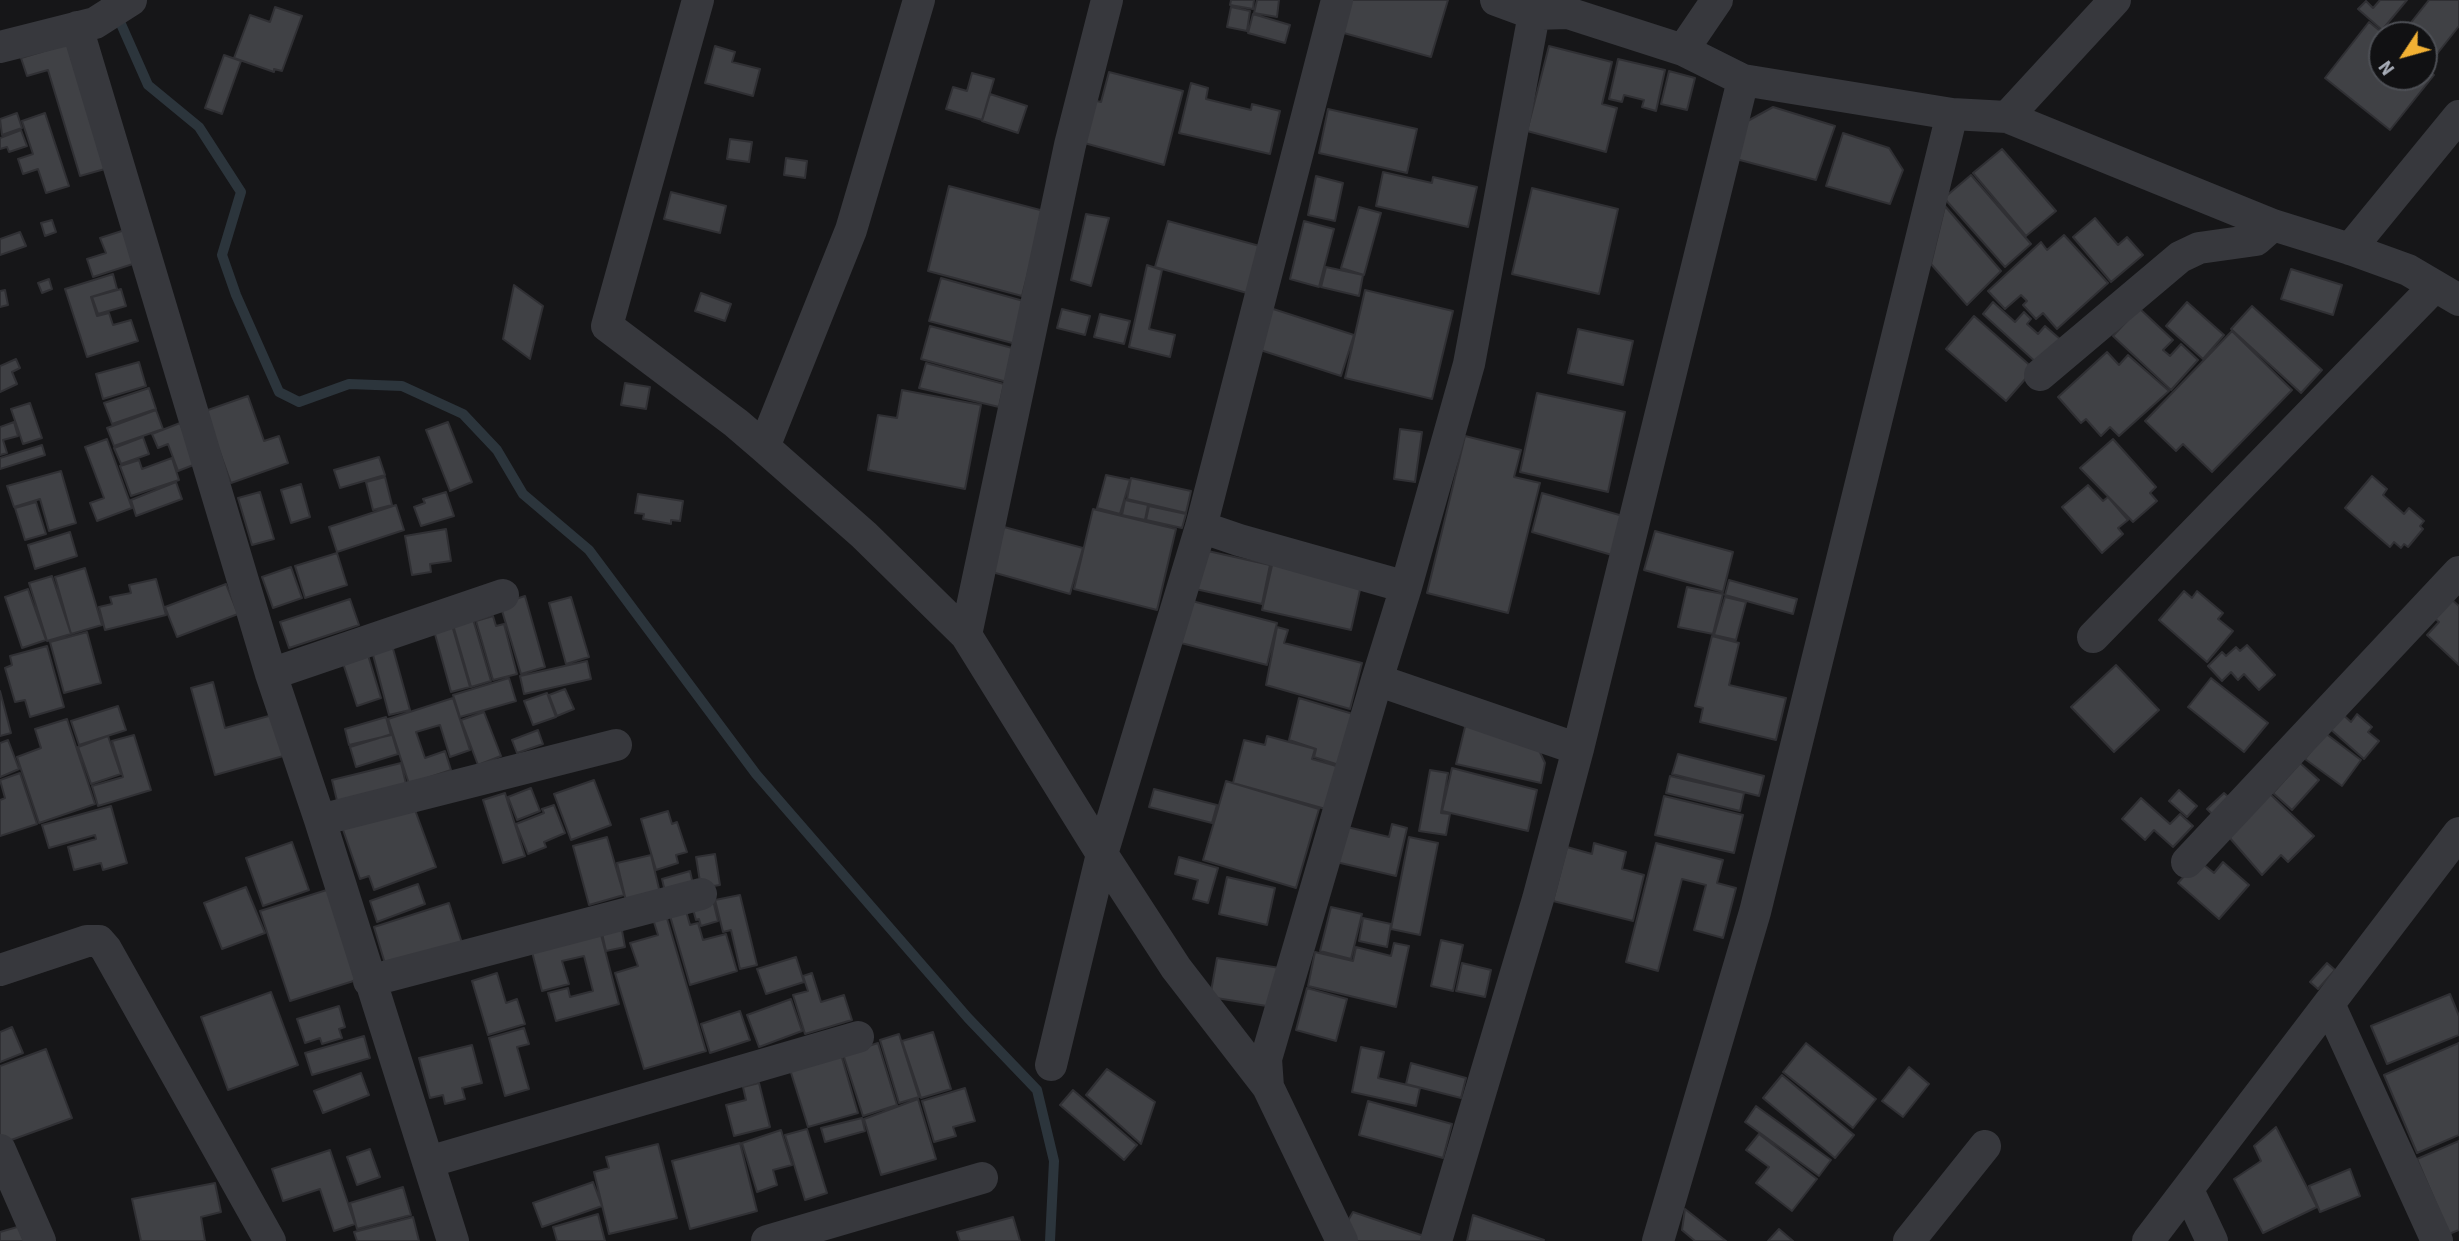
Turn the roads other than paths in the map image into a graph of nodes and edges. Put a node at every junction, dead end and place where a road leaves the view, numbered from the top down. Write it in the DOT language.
graph roads {
  1 [pos="131,0"];
  2 [pos="698,0"];
  3 [pos="919,0"];
  4 [pos="1107,0"];
  5 [pos="1337,0"];
  6 [pos="1496,0"];
  7 [pos="1717,0"];
  8 [pos="2115,0"];
  9 [pos="1534,14"];
  10 [pos="86,25"];
  11 [pos="0,47"];
  12 [pos="1683,50"];
  13 [pos="1743,80"];
  14 [pos="1952,114"];
  15 [pos="2007,117"];
  16 [pos="2459,117"];
  17 [pos="2273,225"];
  18 [pos="2350,249"];
  19 [pos="2447,294"];
  20 [pos="2040,375"];
  21 [pos="764,447"];
  22 [pos="1201,527"];
  23 [pos="2459,572"];
  24 [pos="1406,587"];
  25 [pos="503,595"];
  26 [pos="966,635"];
  27 [pos="2093,637"];
  28 [pos="271,674"];
  29 [pos="1377,680"];
  30 [pos="616,745"];
  31 [pos="1578,749"];
  32 [pos="320,820"];
  33 [pos="2459,833"];
  34 [pos="1102,854"];
  35 [pos="2187,862"];
  36 [pos="701,894"];
  37 [pos="0,970"];
  38 [pos="369,981"];
  39 [pos="2329,1004"];
  40 [pos="858,1037"];
  41 [pos="1051,1065"];
  42 [pos="1268,1087"];
  43 [pos="1985,1146"];
  44 [pos="0,1150"];
  45 [pos="428,1163"];
  46 [pos="982,1178"];
  47 [pos="2188,1190"];
  48 [pos="40,1241"];
  49 [pos="270,1241"];
  50 [pos="453,1241"];
  51 [pos="767,1241"];
  52 [pos="1342,1241"];
  53 [pos="1436,1241"];
  54 [pos="1658,1241"];
  55 [pos="1909,1241"];
  56 [pos="2148,1241"];
  57 [pos="2212,1241"];
  58 [pos="2437,1241"];
  1 -- 10 [label="street"];
  2 -- 21 [label="street"];
  3 -- 21 [label="street"];
  4 -- 26 [label="street"];
  5 -- 22 [label="street"];
  6 -- 9 [label="street"];
  7 -- 12 [label="street"];
  8 -- 15 [label="street"];
  9 -- 12 [label="street"];
  9 -- 24 [label="street"];
  10 -- 11 [label="street"];
  10 -- 28 [label="street"];
  12 -- 13 [label="street"];
  13 -- 14 [label="street"];
  13 -- 31 [label="street"];
  14 -- 15 [label="street"];
  14 -- 54 [label="street"];
  15 -- 17 [label="street"];
  16 -- 18 [label="street"];
  17 -- 18 [label="street"];
  17 -- 20 [label="street"];
  18 -- 19 [label="street"];
  19 -- 27 [label="street"];
  21 -- 26 [label="street"];
  22 -- 24 [label="street"];
  22 -- 34 [label="street"];
  23 -- 35 [label="street"];
  24 -- 29 [label="street"];
  25 -- 28 [label="street"];
  26 -- 34 [label="street"];
  28 -- 32 [label="street"];
  29 -- 31 [label="street"];
  29 -- 42 [label="street"];
  30 -- 32 [label="street"];
  31 -- 53 [label="street"];
  32 -- 38 [label="street"];
  33 -- 39 [label="street"];
  34 -- 41 [label="street"];
  34 -- 42 [label="street"];
  36 -- 38 [label="street"];
  37 -- 49 [label="street"];
  38 -- 45 [label="street"];
  39 -- 47 [label="street"];
  39 -- 58 [label="street"];
  40 -- 45 [label="street"];
  42 -- 52 [label="street"];
  43 -- 55 [label="street"];
  44 -- 48 [label="street"];
  45 -- 50 [label="street"];
  46 -- 51 [label="street"];
  47 -- 56 [label="street"];
  47 -- 57 [label="street"];
}
